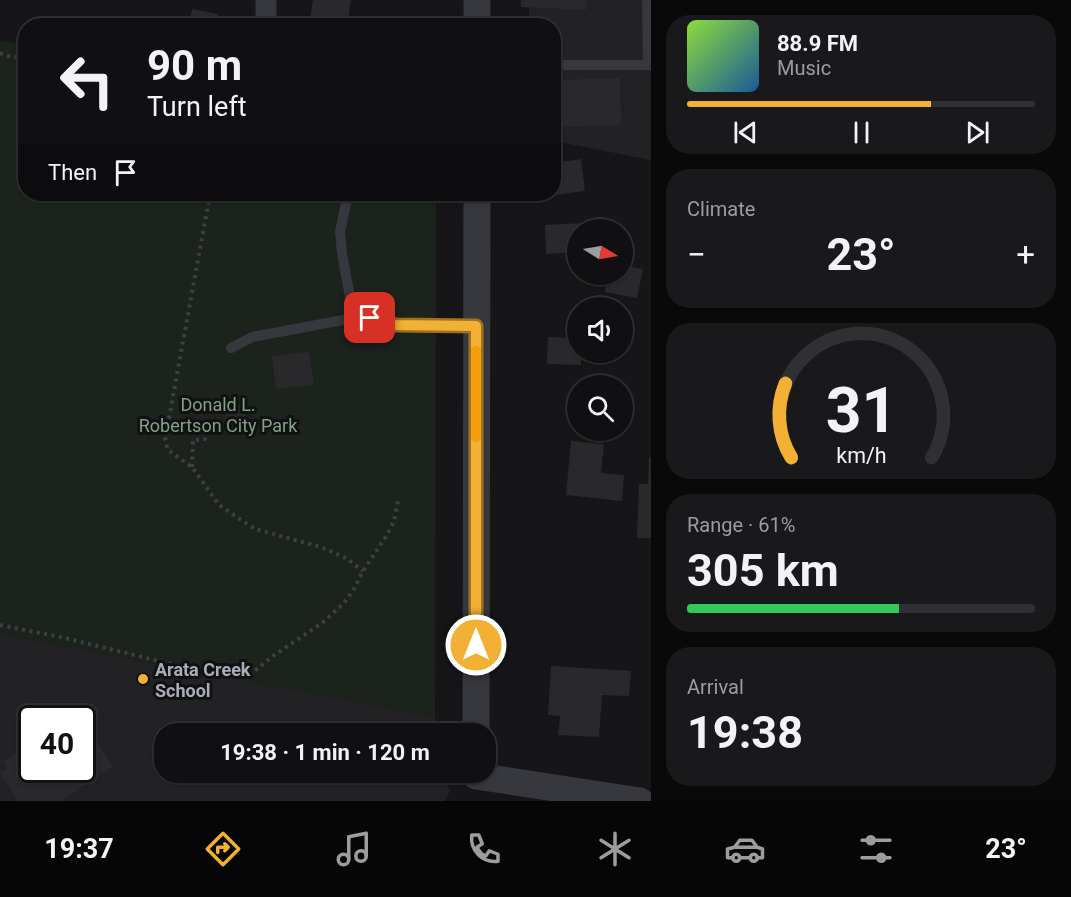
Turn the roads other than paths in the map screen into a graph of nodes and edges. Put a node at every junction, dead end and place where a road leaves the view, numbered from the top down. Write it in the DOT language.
graph roads {
  1 [pos="266,0"];
  2 [pos="477,0"];
  3 [pos="647,0"];
  4 [pos="266,18"];
  5 [pos="477,18"];
  6 [pos="561,65"];
  7 [pos="649,65"];
  8 [pos="345,201"];
  9 [pos="477,201"];
  10 [pos="354,318"];
  11 [pos="476,326"];
  12 [pos="231,348"];
  13 [pos="476,723"];
  14 [pos="476,783"];
  15 [pos="640,801"];
  1 -- 4 [label="street"];
  2 -- 5 [label="street"];
  3 -- 7 [label="lane"];
  6 -- 7 [label="lane"];
  8 -- 10 [label="lane"];
  9 -- 11 [label="street"];
  10 -- 11 [label="lane"];
  10 -- 12 [label="lane"];
  11 -- 13 [label="street"];
  14 -- 15 [label="street"];
}
